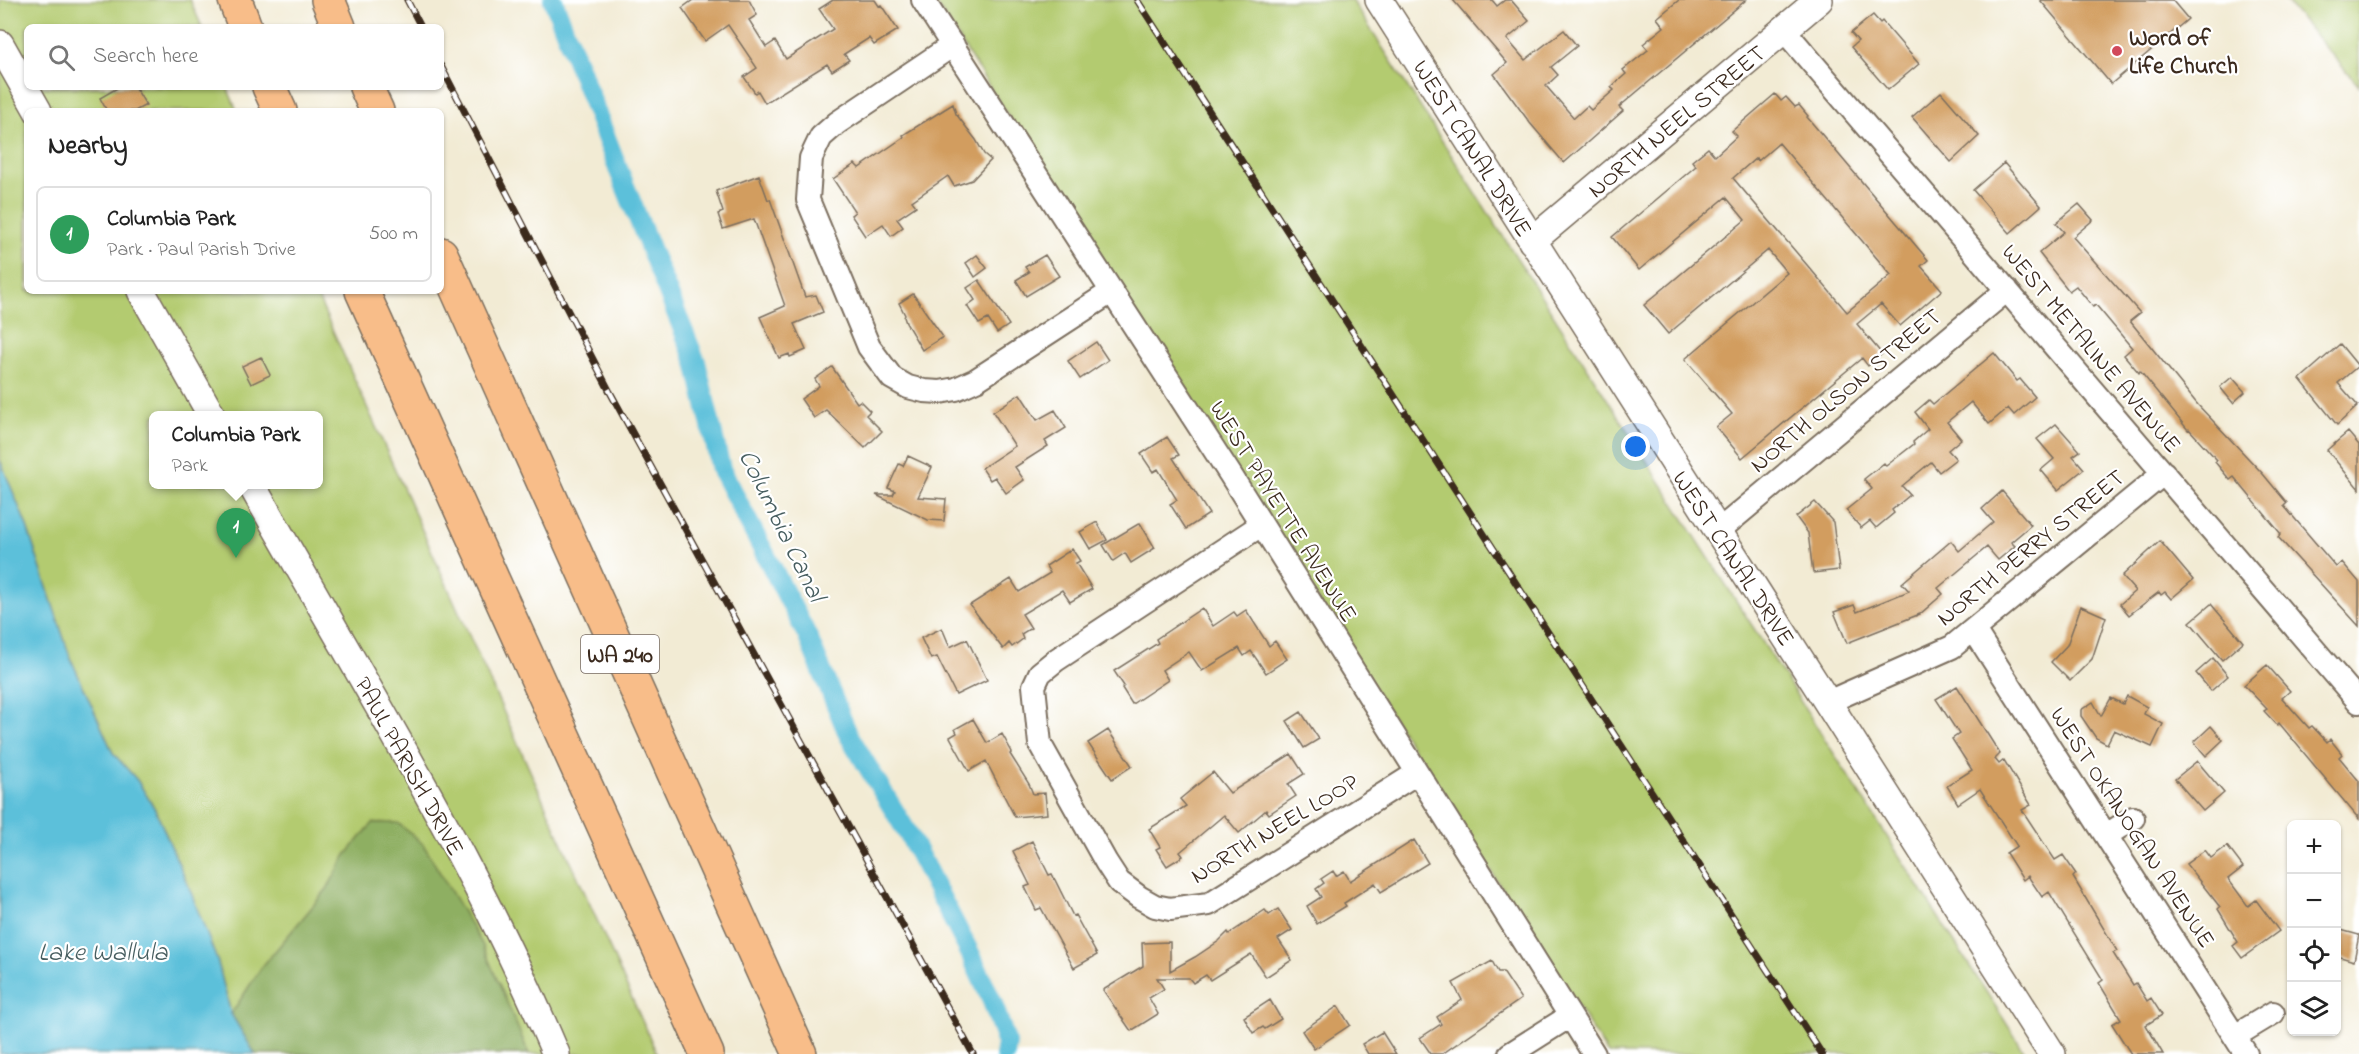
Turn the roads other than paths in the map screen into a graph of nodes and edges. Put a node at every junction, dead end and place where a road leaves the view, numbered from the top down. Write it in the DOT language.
graph roads {
  1 [pos="235,0"];
  2 [pos="328,0"];
  3 [pos="923,0"];
  4 [pos="1379,0"];
  5 [pos="1819,0"];
  6 [pos="244,24"];
  7 [pos="338,24"];
  8 [pos="1784,30"];
  9 [pos="0,44"];
  10 [pos="953,45"];
  11 [pos="24,86"];
  12 [pos="26,90"];
  13 [pos="270,90"];
  14 [pos="367,90"];
  15 [pos="36,108"];
  16 [pos="279,108"];
  17 [pos="376,108"];
  18 [pos="1532,241"];
  19 [pos="444,261"];
  20 [pos="2007,290"];
  21 [pos="1111,292"];
  22 [pos="143,294"];
  23 [pos="363,294"];
  24 [pos="209,411"];
  25 [pos="2164,473"];
  26 [pos="254,489"];
  27 [pos="1261,525"];
  28 [pos="1717,532"];
  29 [pos="1974,630"];
  30 [pos="1828,702"];
  31 [pos="2359,702"];
  32 [pos="1417,773"];
  33 [pos="2133,818"];
  34 [pos="2107,835"];
  35 [pos="2273,1013"];
  36 [pos="1570,1016"];
  37 [pos="2241,1045"];
  38 [pos="556,1054"];
  39 [pos="707,1054"];
  40 [pos="800,1054"];
  41 [pos="1510,1054"];
  42 [pos="1594,1054"];
  43 [pos="2052,1054"];
  1 -- 6 [label="highway"];
  2 -- 7 [label="highway"];
  3 -- 10 [label="street, WEST PAYETTE AVENUE"];
  4 -- 18 [label="street, WEST CANAL DRIVE"];
  5 -- 8 [label="street, NORTH NEEL STREET"];
  8 -- 18 [label="street, NORTH NEEL STREET"];
  8 -- 20 [label="street, WEST METALINE AVENUE"];
  9 -- 11 [label="street"];
  10 -- 21 [label="street, WEST PAYETTE AVENUE"];
  10 -- 21 [label="street"];
  12 -- 15 [label="street"];
  13 -- 16 [label="highway"];
  14 -- 17 [label="highway"];
  18 -- 28 [label="street, WEST CANAL DRIVE"];
  19 -- 40 [label="highway, WA 240"];
  20 -- 25 [label="street, WEST METALINE AVENUE"];
  20 -- 28 [label="street, NORTH OLSON STREET"];
  21 -- 27 [label="street, WEST PAYETTE AVENUE"];
  22 -- 24 [label="street"];
  23 -- 39 [label="highway"];
  25 -- 29 [label="street, NORTH PERRY STREET"];
  25 -- 31 [label="street, WEST METALINE AVENUE"];
  26 -- 38 [label="street, PAUL PARISH DRIVE"];
  27 -- 32 [label="street, WEST PAYETTE AVENUE"];
  27 -- 32 [label="street, NORTH NEEL LOOP"];
  28 -- 30 [label="street, WEST CANAL DRIVE"];
  29 -- 30 [label="street, NORTH PERRY STREET"];
  29 -- 34 [label="street, WEST OKANOGAN AVENUE"];
  30 -- 43 [label="street, WEST CANAL DRIVE"];
  32 -- 36 [label="street, WEST PAYETTE AVENUE"];
  33 -- 34 [label="street"];
  34 -- 37 [label="street, WEST OKANOGAN AVENUE"];
  35 -- 37 [label="street"];
  36 -- 41 [label="street"];
  36 -- 42 [label="street, WEST PAYETTE AVENUE"];
}
